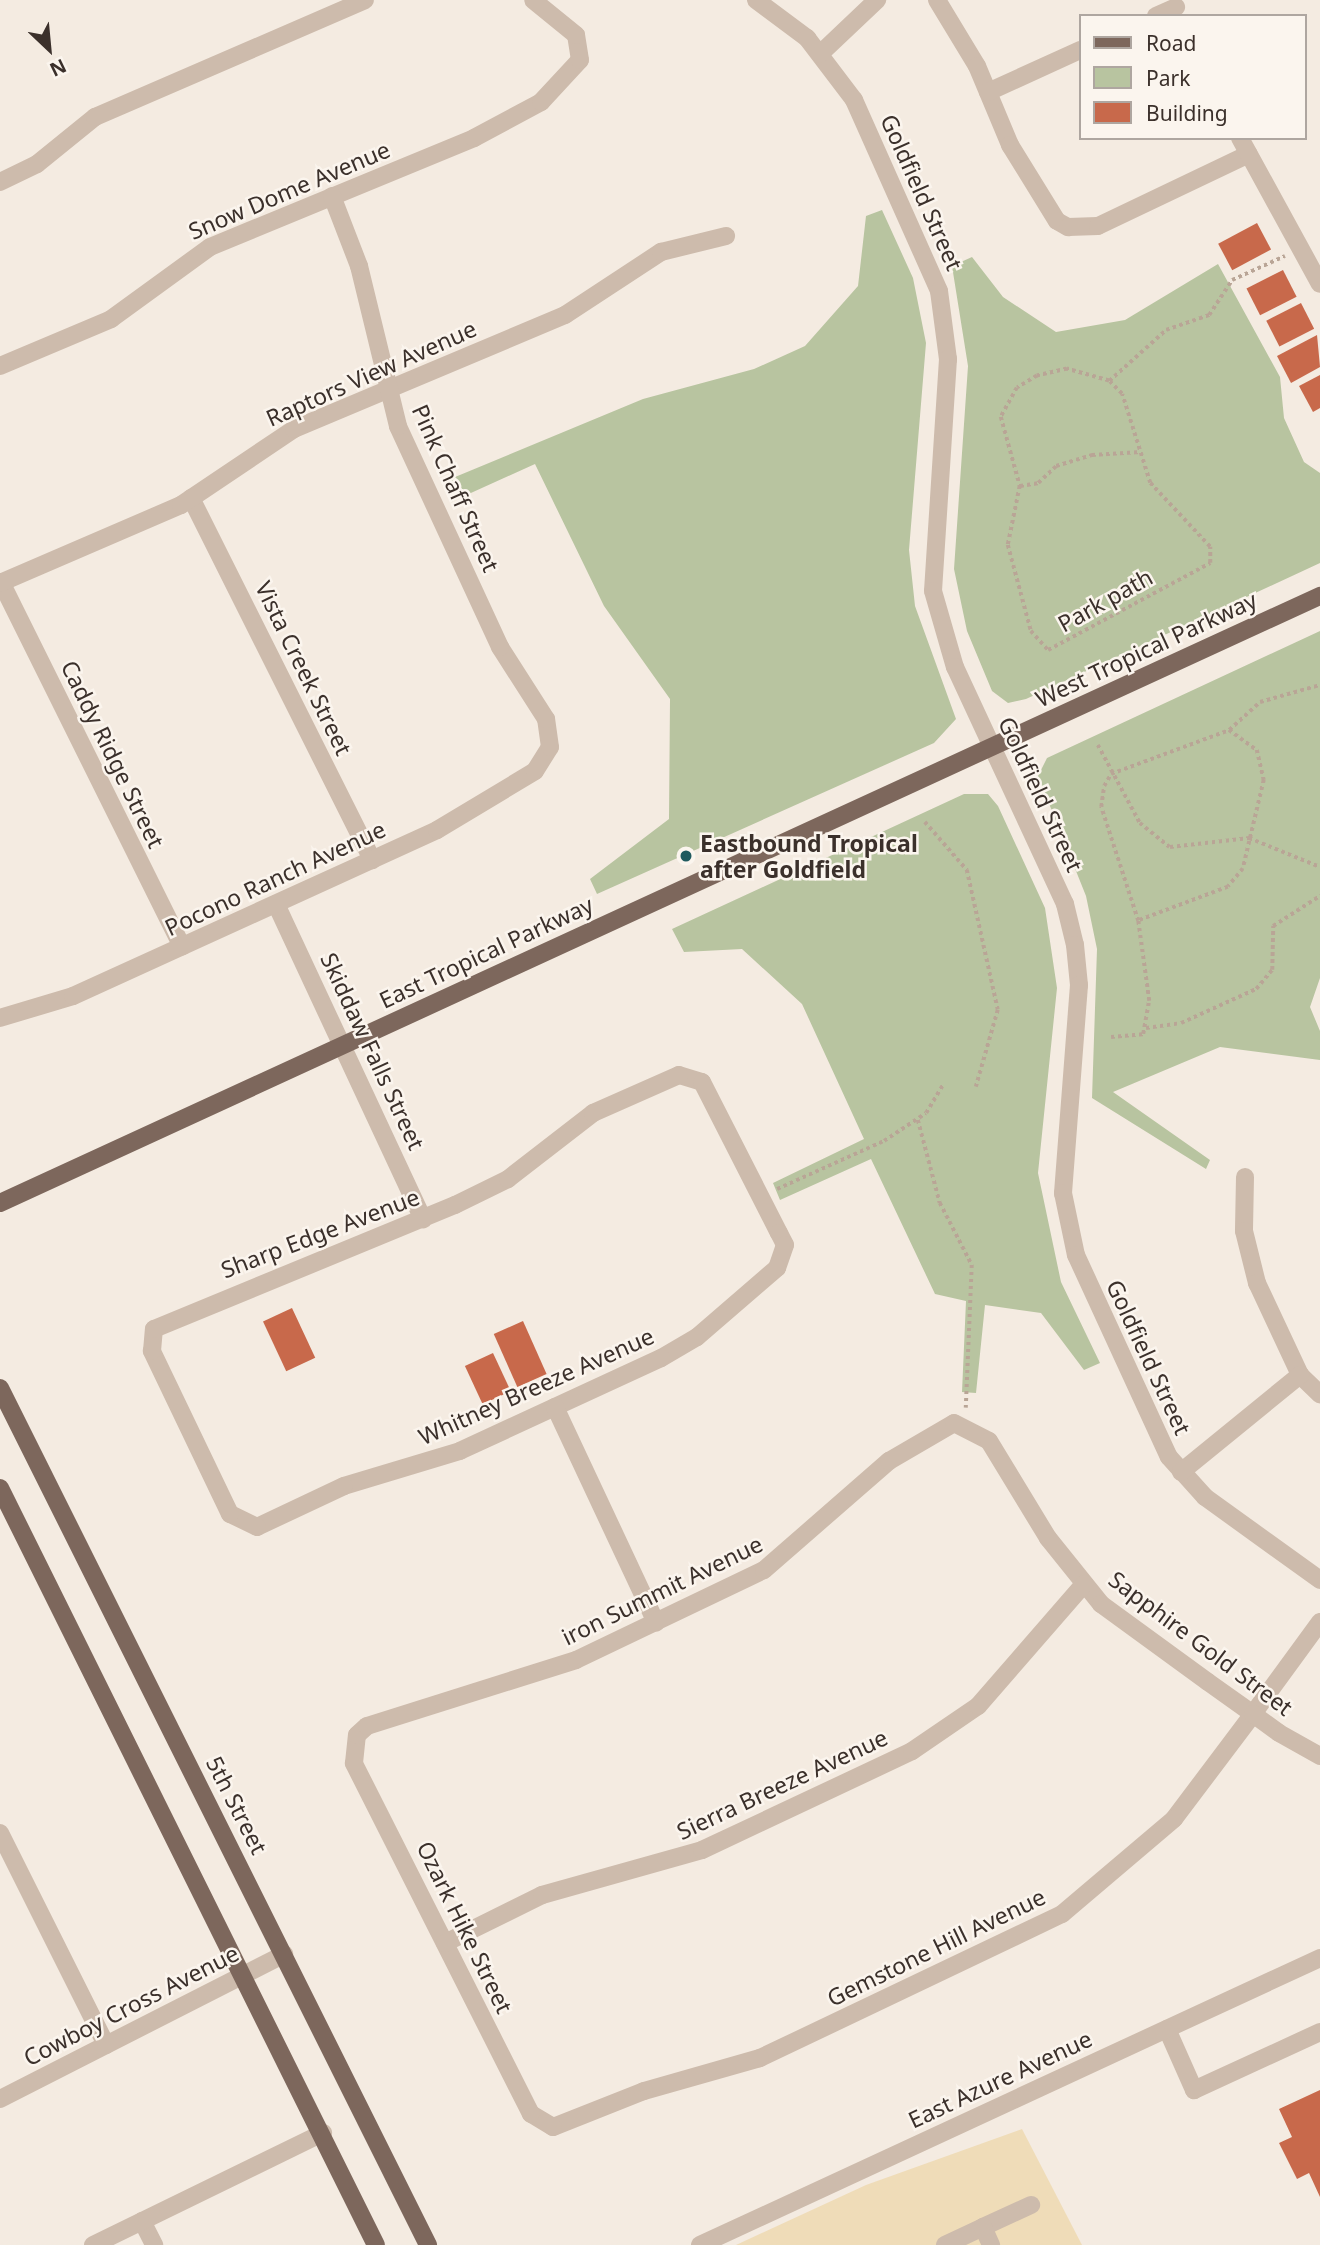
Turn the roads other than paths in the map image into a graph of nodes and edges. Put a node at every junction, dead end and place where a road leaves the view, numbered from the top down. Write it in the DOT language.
graph roads {
  1 [pos="365,0"];
  2 [pos="533,0"];
  3 [pos="756,0"];
  4 [pos="877,0"];
  5 [pos="937,0"];
  6 [pos="1177,7"];
  7 [pos="1161,14"];
  8 [pos="1078,51"];
  9 [pos="820,54"];
  10 [pos="988,92"];
  11 [pos="1245,146"];
  12 [pos="0,182"];
  13 [pos="332,195"];
  14 [pos="726,236"];
  15 [pos="1320,284"];
  16 [pos="0,366"];
  17 [pos="388,389"];
  18 [pos="191,498"];
  19 [pos="0,582"];
  20 [pos="1320,596"];
  21 [pos="550,747"];
  22 [pos="992,747"];
  23 [pos="372,860"];
  24 [pos="276,904"];
  25 [pos="182,947"];
  26 [pos="0,1017"];
  27 [pos="343,1045"];
  28 [pos="1245,1177"];
  29 [pos="0,1203"];
  30 [pos="424,1219"];
  31 [pos="783,1257"];
  32 [pos="1300,1375"];
  33 [pos="0,1388"];
  34 [pos="1320,1394"];
  35 [pos="555,1407"];
  36 [pos="965,1424"];
  37 [pos="1181,1472"];
  38 [pos="0,1488"];
  39 [pos="245,1525"];
  40 [pos="1320,1580"];
  41 [pos="1084,1584"];
  42 [pos="1320,1622"];
  43 [pos="656,1623"];
  44 [pos="1253,1714"];
  45 [pos="355,1748"];
  46 [pos="1320,1756"];
  47 [pos="0,1833"];
  48 [pos="445,1942"];
  49 [pos="284,1954"];
  50 [pos="1320,1958"];
  51 [pos="245,1974"];
  52 [pos="1167,2029"];
  53 [pos="1320,2032"];
  54 [pos="106,2045"];
  55 [pos="0,2099"];
  56 [pos="543,2121"];
  57 [pos="323,2133"];
  58 [pos="1031,2205"];
  59 [pos="142,2221"];
  60 [pos="983,2227"];
  61 [pos="93,2245"];
  62 [pos="154,2245"];
  63 [pos="376,2245"];
  64 [pos="428,2245"];
  65 [pos="702,2245"];
  66 [pos="945,2245"];
  67 [pos="992,2245"];
  1 -- 12 [label="street"];
  2 -- 13 [label="street, Snow Dome Avenue"];
  3 -- 9 [label="street, Goldfield Street"];
  4 -- 9 [label="street"];
  5 -- 10 [label="street"];
  6 -- 7 [label="street"];
  8 -- 10 [label="street"];
  9 -- 22 [label="street, Goldfield Street"];
  10 -- 11 [label="street"];
  11 -- 15 [label="street"];
  13 -- 16 [label="street, Snow Dome Avenue"];
  13 -- 17 [label="street, Pink Chaff Street"];
  14 -- 17 [label="street, Raptors View Avenue"];
  17 -- 18 [label="street, Raptors View Avenue"];
  17 -- 21 [label="street, Pink Chaff Street"];
  18 -- 19 [label="street, Raptors View Avenue"];
  18 -- 23 [label="street, Vista Creek Street"];
  19 -- 25 [label="street, Caddy Ridge Street"];
  20 -- 22 [label="main road, West Tropical Parkway"];
  21 -- 23 [label="street, Pocono Ranch Avenue"];
  22 -- 27 [label="main road, East Tropical Parkway"];
  22 -- 37 [label="street, Goldfield Street"];
  23 -- 24 [label="street, Pocono Ranch Avenue"];
  24 -- 25 [label="street, Pocono Ranch Avenue"];
  24 -- 27 [label="street, Skiddaw Falls Street"];
  25 -- 26 [label="street, Pocono Ranch Avenue"];
  27 -- 29 [label="main road, East Tropical Parkway"];
  27 -- 30 [label="street, Skiddaw Falls Street"];
  28 -- 32 [label="street"];
  30 -- 31 [label="street, Sharp Edge Avenue"];
  30 -- 39 [label="street, Sharp Edge Avenue"];
  31 -- 35 [label="street, Whitney Breeze Avenue"];
  32 -- 34 [label="street"];
  32 -- 37 [label="street"];
  33 -- 49 [label="main road, 5th Street"];
  35 -- 39 [label="street, Whitney Breeze Avenue"];
  35 -- 43 [label="street"];
  36 -- 41 [label="street, Sapphire Gold Street"];
  36 -- 43 [label="street, iron Summit Avenue"];
  37 -- 40 [label="street, Goldfield Street"];
  38 -- 51 [label="main road"];
  41 -- 44 [label="street, Sapphire Gold Street"];
  41 -- 48 [label="street, Sierra Breeze Avenue"];
  42 -- 44 [label="street, Gemstone Hill Avenue"];
  43 -- 45 [label="street, iron Summit Avenue"];
  44 -- 46 [label="street, Sapphire Gold Street"];
  44 -- 56 [label="street, Gemstone Hill Avenue"];
  45 -- 48 [label="street, Ozark Hike Street"];
  47 -- 54 [label="street"];
  48 -- 56 [label="street, Ozark Hike Street"];
  49 -- 51 [label="street, Cowboy Cross Avenue"];
  49 -- 64 [label="main road, 5th Street"];
  50 -- 52 [label="street, East Azure Avenue"];
  51 -- 54 [label="street, Cowboy Cross Avenue"];
  51 -- 57 [label="main road"];
  52 -- 53 [label="street"];
  52 -- 65 [label="street, East Azure Avenue"];
  54 -- 55 [label="street, Cowboy Cross Avenue"];
  57 -- 59 [label="street"];
  57 -- 63 [label="main road"];
  58 -- 60 [label="street"];
  59 -- 61 [label="street"];
  59 -- 62 [label="street"];
  60 -- 66 [label="street"];
  60 -- 67 [label="street"];
}
